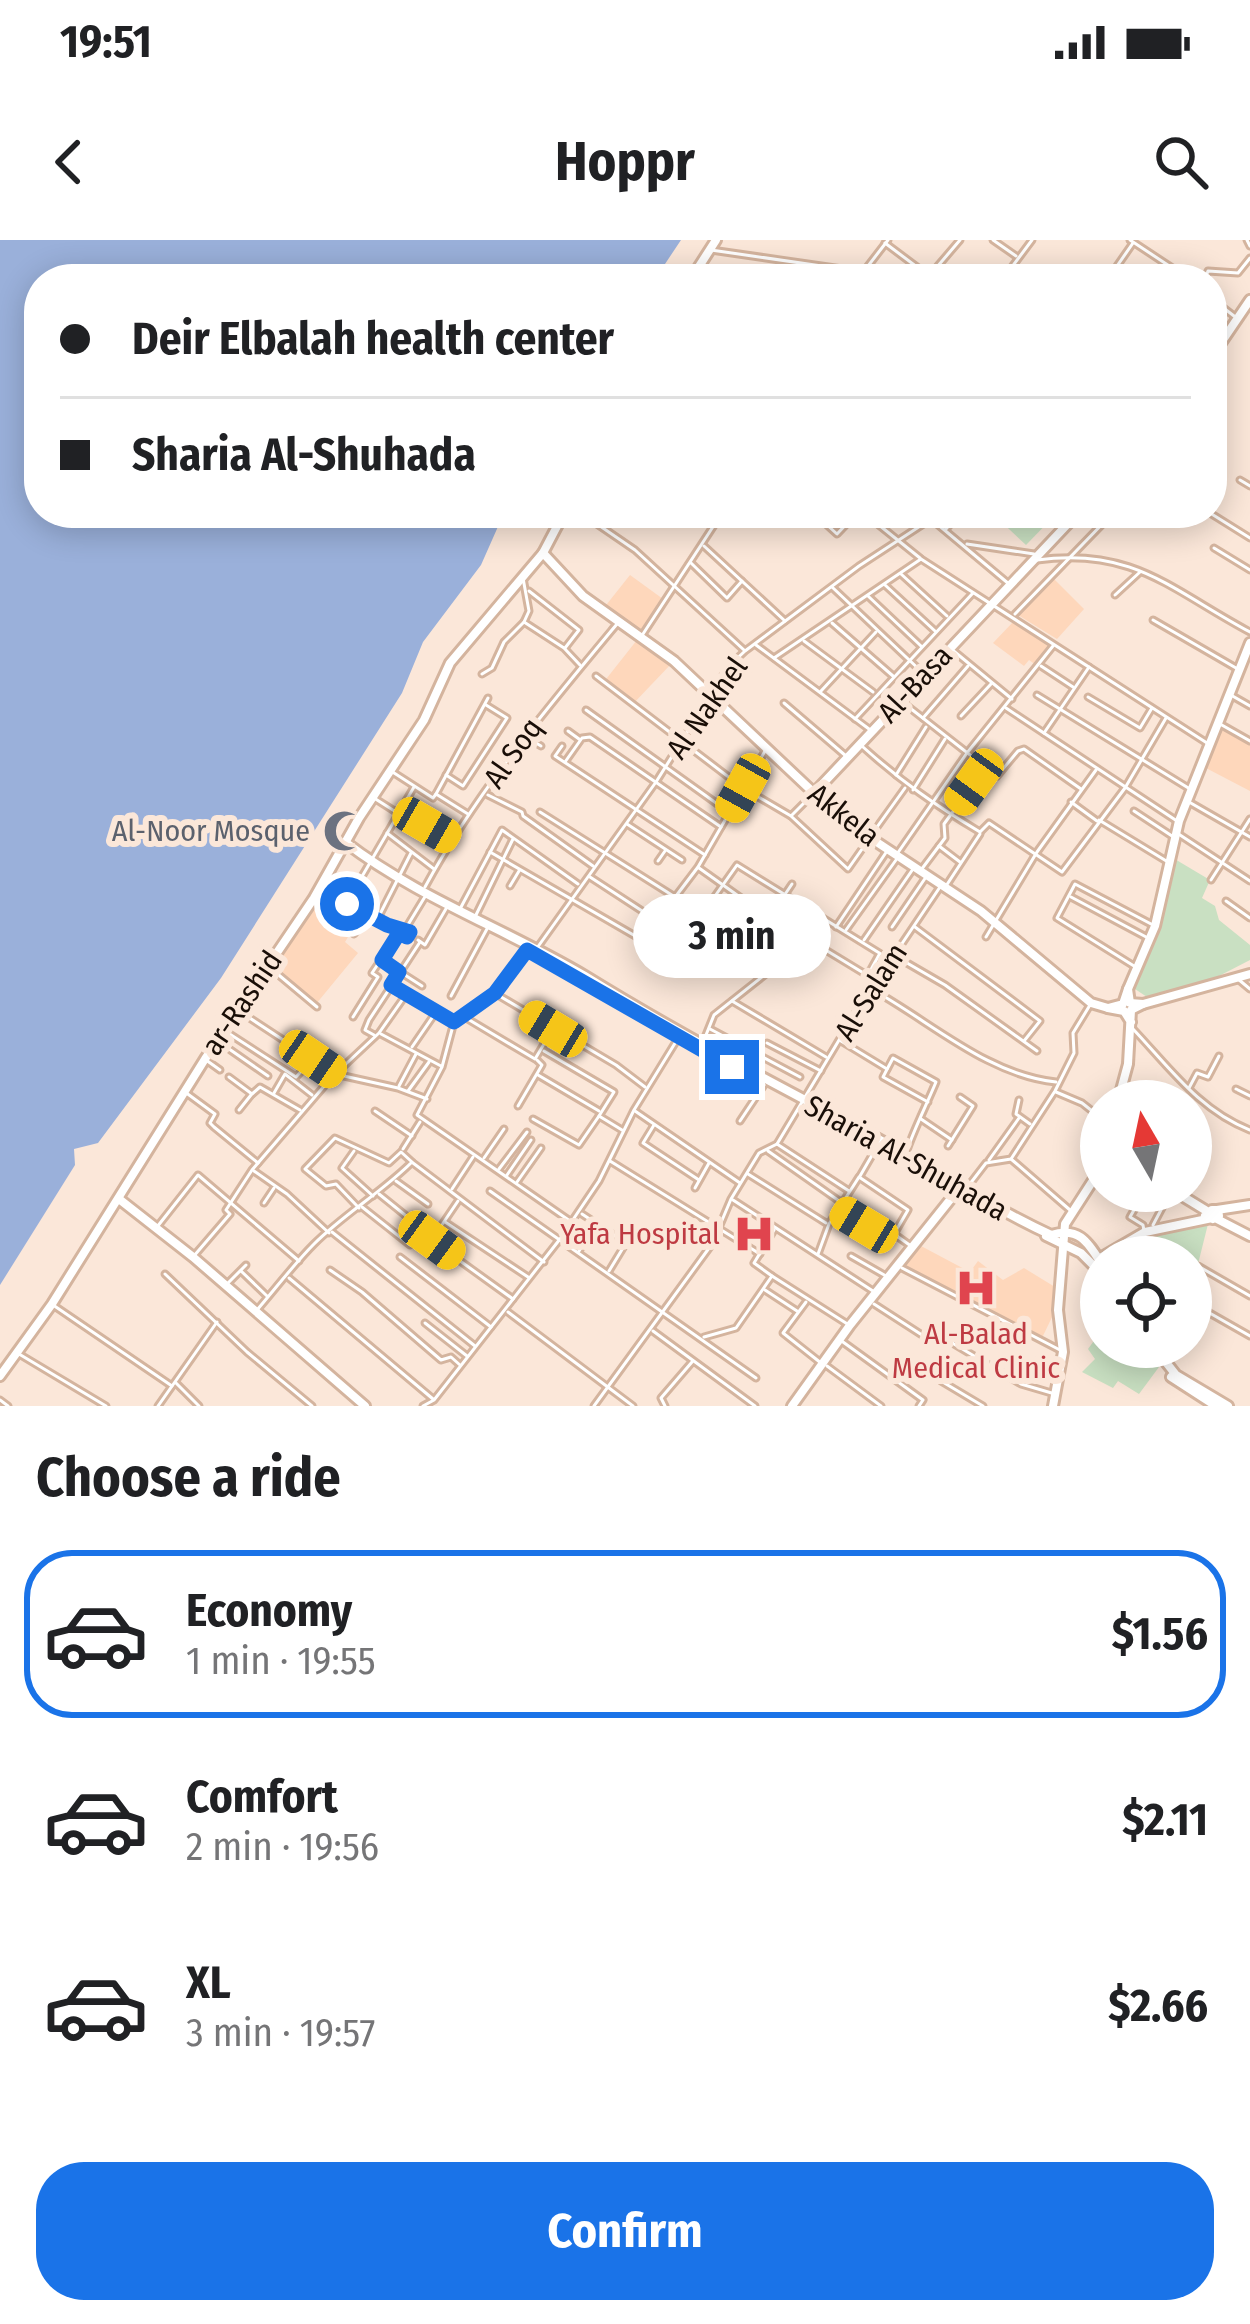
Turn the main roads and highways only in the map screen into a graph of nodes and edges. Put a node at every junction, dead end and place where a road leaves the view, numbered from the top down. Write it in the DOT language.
graph roads {
  1 [pos="1250,300"];
  2 [pos="1227,335"];
  3 [pos="556,528"];
  4 [pos="1063,528"];
  5 [pos="543,553"];
  6 [pos="1250,643"];
  7 [pos="1246,660"];
  8 [pos="814,793"];
  9 [pos="345,842"];
  10 [pos="1250,974"];
  11 [pos="1127,1007"];
  12 [pos="680,1035"];
  13 [pos="1124,1080"];
  14 [pos="804,1104"];
  15 [pos="962,1189"];
  16 [pos="119,1199"];
  17 [pos="1080,1199"];
  18 [pos="1250,1205"];
  19 [pos="1212,1212"];
  20 [pos="1216,1214"];
  21 [pos="1065,1231"];
  22 [pos="1140,1236"];
  23 [pos="1250,1236"];
  24 [pos="1052,1238"];
  25 [pos="1080,1238"];
  26 [pos="1064,1244"];
  27 [pos="1077,1251"];
  28 [pos="1080,1252"];
  29 [pos="1063,1257"];
  30 [pos="875,1298"];
  31 [pos="851,1326"];
  32 [pos="824,1365"];
  33 [pos="1166,1368"];
  34 [pos="1170,1368"];
  35 [pos="0,1376"];
  36 [pos="365,1406"];
  37 [pos="794,1406"];
  38 [pos="1053,1406"];
  39 [pos="1216,1406"];
  40 [pos="1228,1406"];
  1 -- 2 [label="main road"];
  3 -- 5 [label="main road, ar-Rashid"];
  4 -- 8 [label="main road, Al-Basa"];
  5 -- 8 [label="main road, Akkela"];
  5 -- 9 [label="main road, ar-Rashid"];
  6 -- 7 [label="main road"];
  7 -- 11 [label="main road"];
  8 -- 11 [label="main road, Akkela"];
  9 -- 12 [label="main road, Sharia Al-Shuhada"];
  9 -- 16 [label="main road, ar-Rashid"];
  10 -- 11 [label="main road"];
  11 -- 13 [label="main road"];
  12 -- 14 [label="main road, Sharia Al-Shuhada"];
  12 -- 14 [label="main road, Sharia Al-Shuhada"];
  14 -- 15 [label="main road, Sharia Al-Shuhada"];
  14 -- 15 [label="main road, Sharia Al-Shuhada"];
  15 -- 21 [label="main road, Sharia Al-Shuhada"];
  15 -- 24 [label="main road, Sharia Al-Shuhada"];
  15 -- 30 [label="main road"];
  15 -- 30 [label="main road"];
  16 -- 35 [label="main road, ar-Rashid"];
  16 -- 36 [label="main road"];
  17 -- 21 [label="main road"];
  18 -- 20 [label="main road"];
  19 -- 20 [label="main road"];
  20 -- 22 [label="main road"];
  20 -- 23 [label="main road"];
  21 -- 25 [label="main road, Sharia Al-Shuhada"];
  21 -- 26 [label="main road"];
  24 -- 26 [label="main road, Sharia Al-Shuhada"];
  24 -- 29 [label="main road"];
  26 -- 27 [label="main road, Sharia Al-Shuhada"];
  26 -- 29 [label="main road"];
  27 -- 28 [label="main road, Sharia Al-Shuhada"];
  27 -- 29 [label="main road"];
  29 -- 38 [label="main road"];
  30 -- 31 [label="main road"];
  31 -- 32 [label="main road"];
  31 -- 32 [label="main road"];
  32 -- 37 [label="main road"];
  33 -- 39 [label="main road"];
  34 -- 40 [label="main road"];
}
